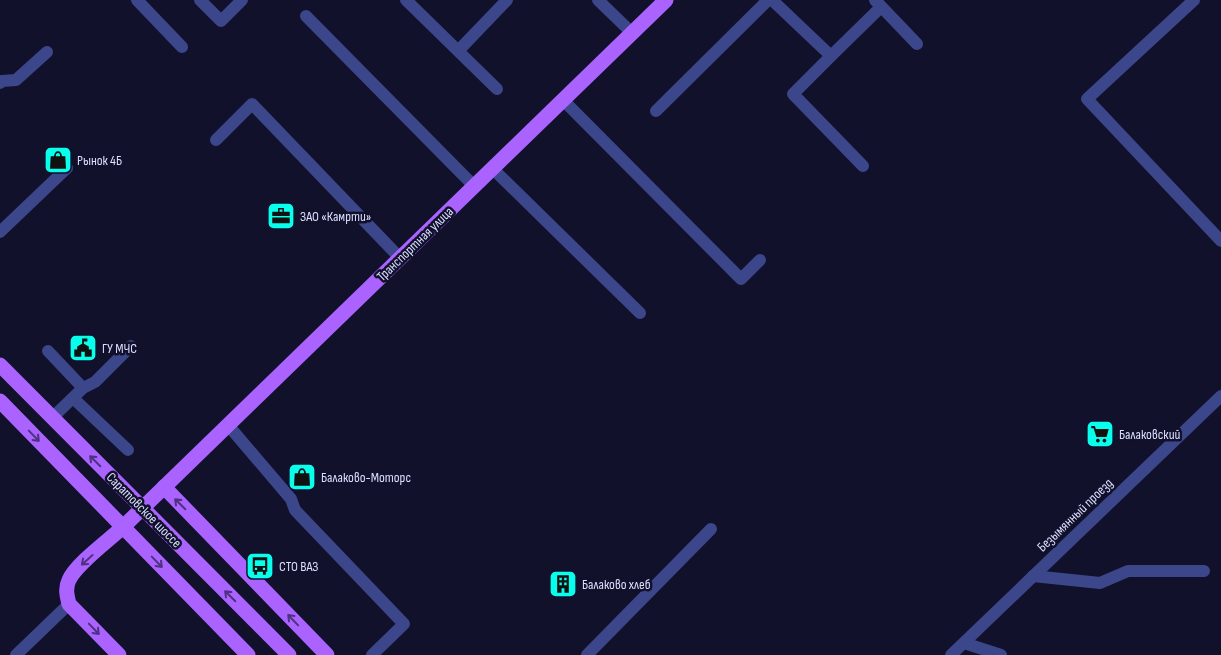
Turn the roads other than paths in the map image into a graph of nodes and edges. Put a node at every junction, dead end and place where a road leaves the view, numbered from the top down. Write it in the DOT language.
graph roads {
  1 [pos="137,0"];
  2 [pos="242,0"];
  3 [pos="406,0"];
  4 [pos="507,0"];
  5 [pos="598,0"];
  6 [pos="666,0"];
  7 [pos="768,0"];
  8 [pos="772,0"];
  9 [pos="1194,0"];
  10 [pos="202,1"];
  11 [pos="878,4"];
  12 [pos="306,16"];
  13 [pos="632,33"];
  14 [pos="918,44"];
  15 [pos="182,47"];
  16 [pos="459,50"];
  17 [pos="47,52"];
  18 [pos="831,56"];
  19 [pos="0,83"];
  20 [pos="497,89"];
  21 [pos="563,100"];
  22 [pos="656,111"];
  23 [pos="216,140"];
  24 [pos="863,166"];
  25 [pos="67,168"];
  26 [pos="492,168"];
  27 [pos="474,186"];
  28 [pos="0,232"];
  29 [pos="1221,241"];
  30 [pos="400,258"];
  31 [pos="760,260"];
  32 [pos="640,313"];
  33 [pos="131,346"];
  34 [pos="48,350"];
  35 [pos="0,365"];
  36 [pos="83,388"];
  37 [pos="1221,396"];
  38 [pos="73,398"];
  39 [pos="0,401"];
  40 [pos="52,418"];
  41 [pos="228,425"];
  42 [pos="128,450"];
  43 [pos="164,487"];
  44 [pos="142,508"];
  45 [pos="123,527"];
  46 [pos="711,529"];
  47 [pos="1204,571"];
  48 [pos="1034,576"];
  49 [pos="69,604"];
  50 [pos="964,642"];
  51 [pos="16,655"];
  52 [pos="119,655"];
  53 [pos="248,655"];
  54 [pos="289,655"];
  55 [pos="328,655"];
  56 [pos="372,655"];
  57 [pos="587,655"];
  58 [pos="951,655"];
  59 [pos="1001,655"];
  1 -- 15 [label="street"];
  2 -- 10 [label="street"];
  3 -- 16 [label="street"];
  4 -- 16 [label="street"];
  5 -- 13 [label="street"];
  6 -- 13 [label="main road, Транспортная улица"];
  7 -- 22 [label="street"];
  8 -- 18 [label="street"];
  9 -- 29 [label="street"];
  11 -- 14 [label="street"];
  11 -- 18 [label="street"];
  12 -- 27 [label="street"];
  13 -- 21 [label="main road, Транспортная улица"];
  16 -- 20 [label="street"];
  17 -- 19 [label="street"];
  18 -- 24 [label="street"];
  21 -- 26 [label="main road, Транспортная улица"];
  21 -- 31 [label="street"];
  23 -- 30 [label="street"];
  25 -- 28 [label="street"];
  26 -- 27 [label="main road, Транспортная улица"];
  26 -- 32 [label="street"];
  27 -- 30 [label="main road, Транспортная улица"];
  30 -- 41 [label="main road, Транспортная улица"];
  33 -- 36 [label="street"];
  34 -- 36 [label="street"];
  35 -- 40 [label="main road, Саратовское шоссе"];
  36 -- 38 [label="street"];
  37 -- 48 [label="street, Безымянный проезд"];
  38 -- 40 [label="street"];
  38 -- 42 [label="street"];
  39 -- 45 [label="main road, Саратовское шоссе, one-way"];
  44 -- 40 [label="main road, Саратовское шоссе, one-way"];
  41 -- 43 [label="main road, Транспортная улица"];
  41 -- 56 [label="street"];
  43 -- 44 [label="main road, Транспортная улица"];
  55 -- 43 [label="main road, one-way"];
  44 -- 45 [label="main road, Транспортная улица"];
  54 -- 44 [label="main road, Саратовское шоссе, one-way"];
  45 -- 49 [label="main road, Транспортная улица, one-way"];
  45 -- 53 [label="main road, Саратовское шоссе, one-way"];
  46 -- 57 [label="street"];
  47 -- 48 [label="street"];
  48 -- 50 [label="street, Безымянный проезд"];
  49 -- 51 [label="street"];
  49 -- 52 [label="main road, one-way"];
  50 -- 58 [label="street, Безымянный проезд"];
  50 -- 59 [label="street"];
}
